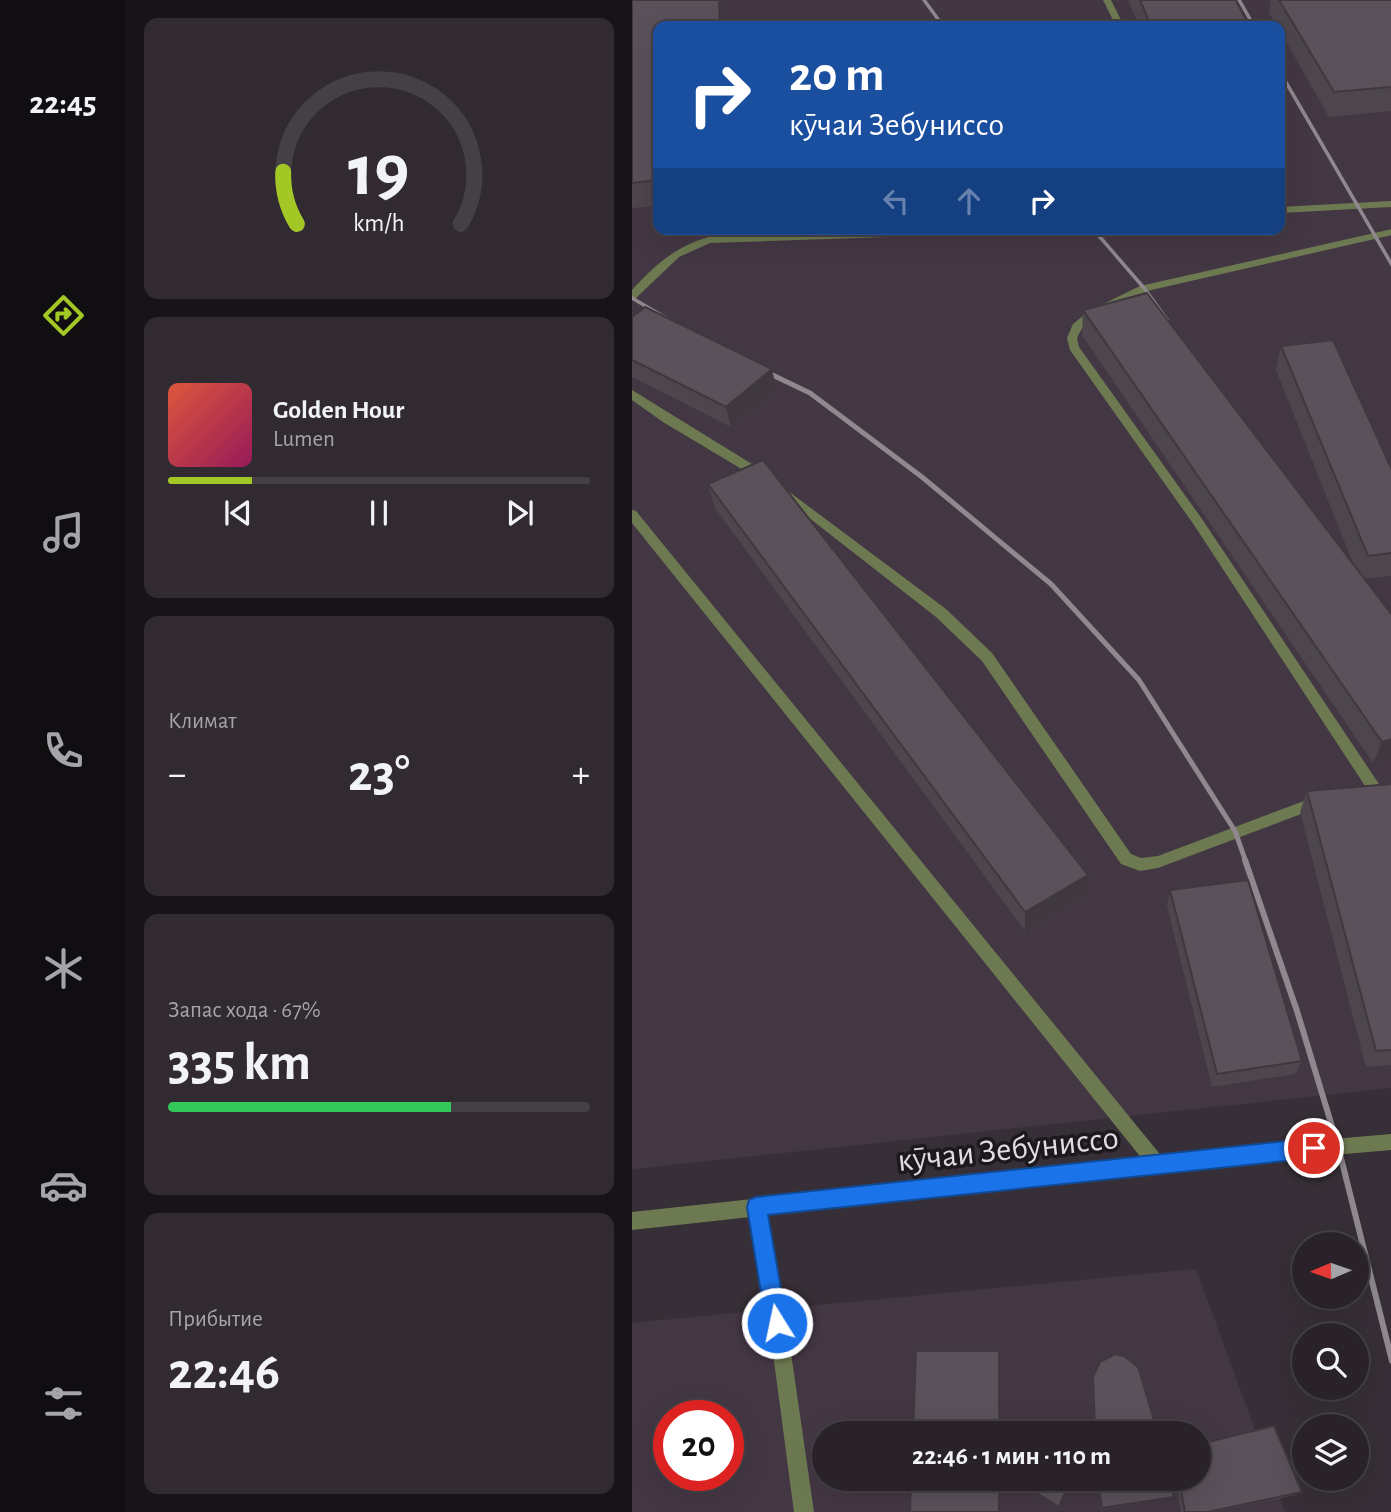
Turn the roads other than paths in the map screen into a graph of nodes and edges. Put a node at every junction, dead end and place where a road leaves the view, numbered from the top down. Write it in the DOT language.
graph roads {
  1 [pos="1107,0"];
  2 [pos="1118,21"];
  3 [pos="1391,204"];
  4 [pos="1285,210"];
  5 [pos="1391,232"];
  6 [pos="855,235"];
  7 [pos="632,296"];
  8 [pos="632,394"];
  9 [pos="632,513"];
  10 [pos="1391,788"];
  11 [pos="1340,797"];
  12 [pos="1391,1142"];
  13 [pos="1157,1164"];
  14 [pos="756,1207"];
  15 [pos="632,1221"];
  16 [pos="804,1512"];
  1 -- 2 [label="street"];
  3 -- 4 [label="street"];
  5 -- 10 [label="street"];
  6 -- 7 [label="street"];
  8 -- 11 [label="street"];
  9 -- 13 [label="street"];
  12 -- 13 [label="street, кӯчаи Зебуниссо"];
  13 -- 14 [label="street, кӯчаи Зебуниссо"];
  14 -- 15 [label="street, кӯчаи Зебуниссо"];
  14 -- 16 [label="street"];
}
